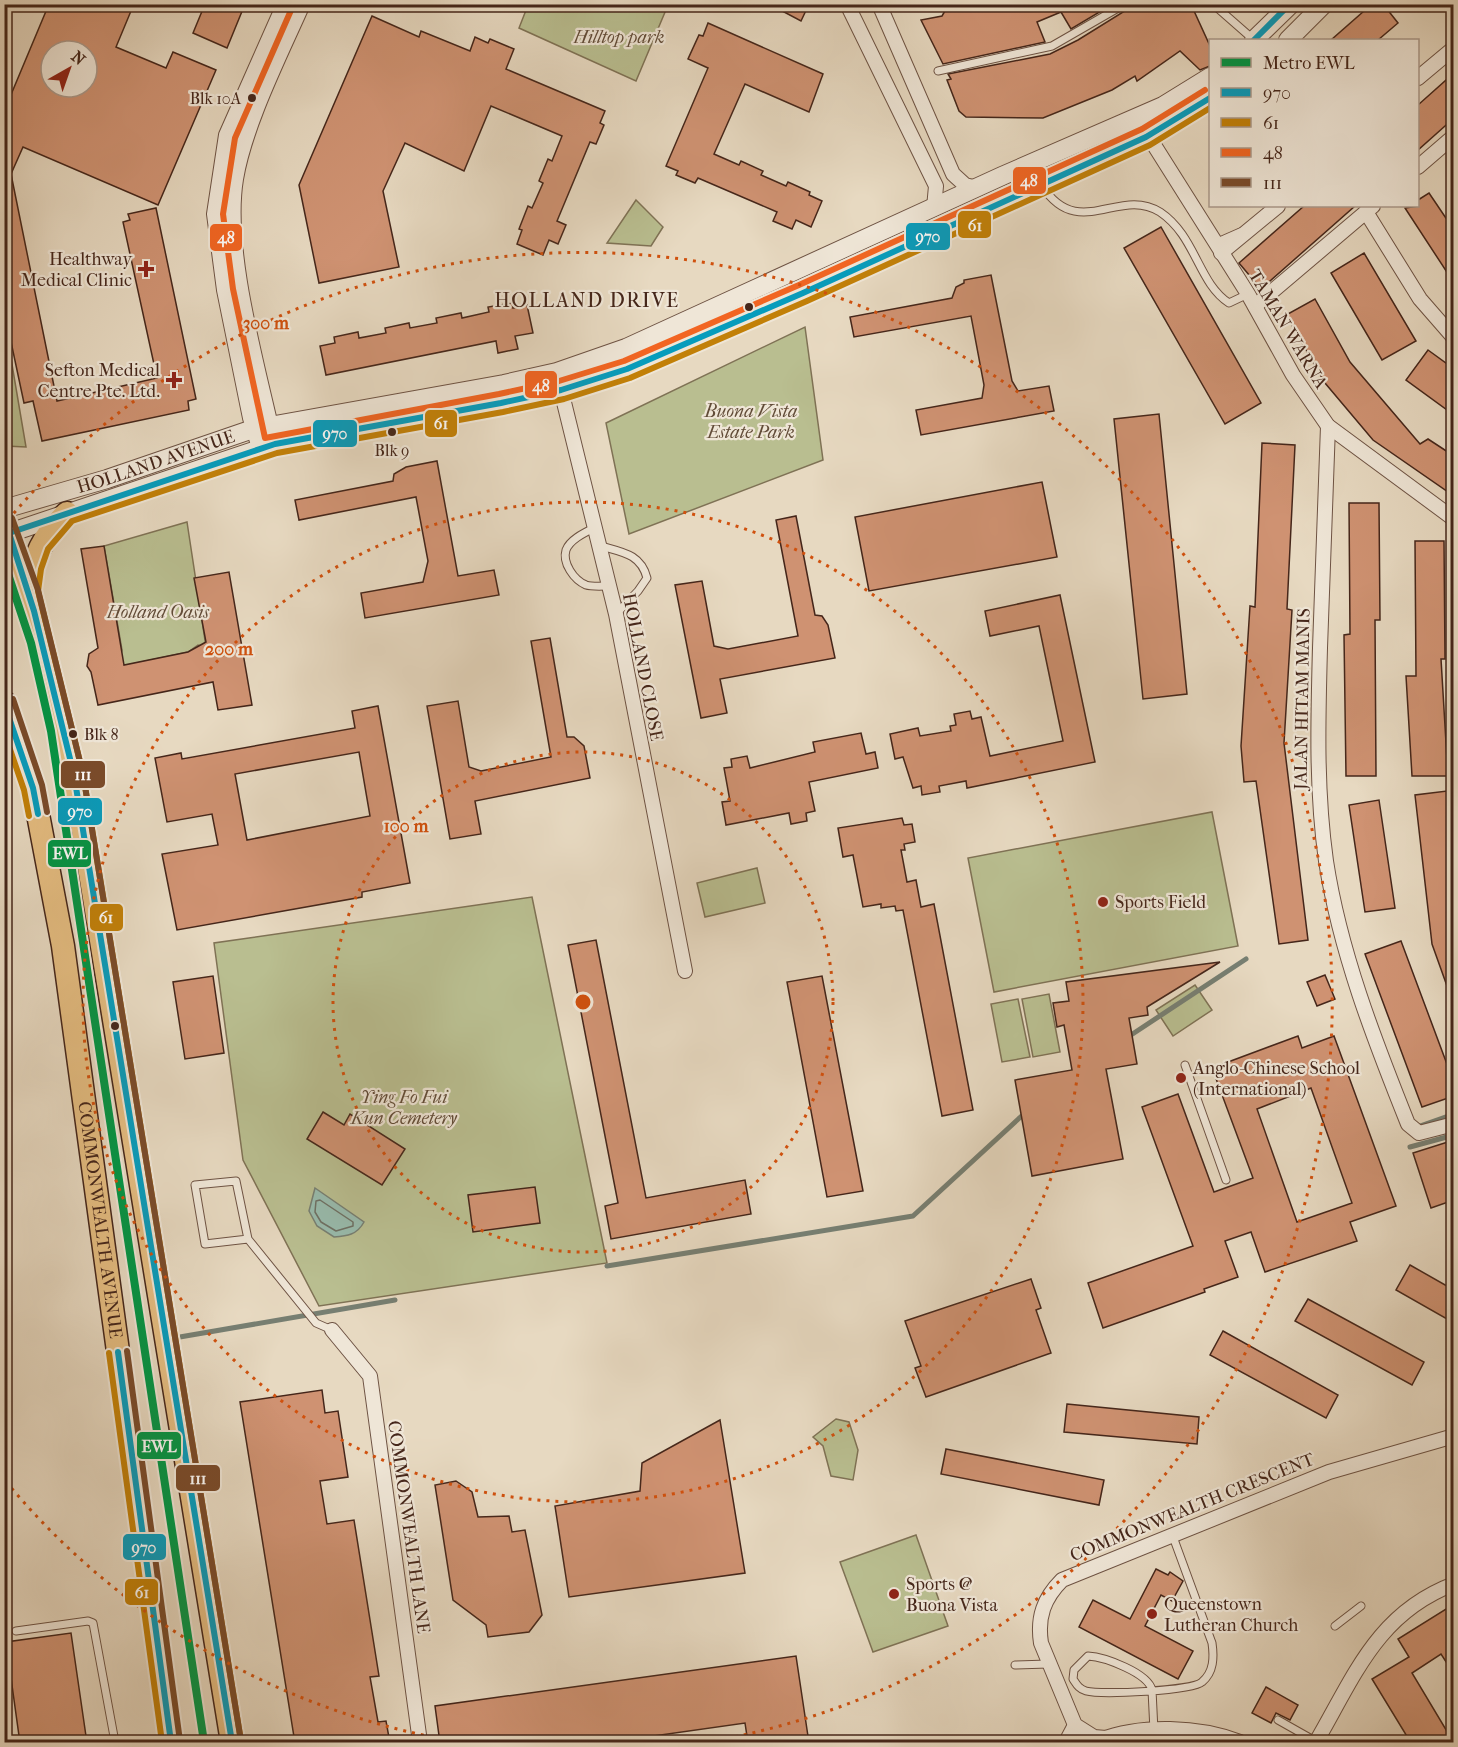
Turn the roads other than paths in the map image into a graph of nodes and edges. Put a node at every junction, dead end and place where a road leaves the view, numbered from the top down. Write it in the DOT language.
graph roads {
  1 [pos="284,4"];
  2 [pos="303,4"];
  3 [pos="847,4"];
  4 [pos="879,4"];
  5 [pos="1125,4"];
  6 [pos="1213,4"];
  7 [pos="1291,4"];
  8 [pos="1324,4"];
  9 [pos="1253,39"];
  10 [pos="1255,39"];
  11 [pos="1289,39"];
  12 [pos="1453,48"];
  13 [pos="938,71"];
  14 [pos="1209,77"];
  15 [pos="1419,77"];
  16 [pos="1209,99"];
  17 [pos="1137,118"];
  18 [pos="1454,136"];
  19 [pos="1146,137"];
  20 [pos="1419,166"];
  21 [pos="1041,184"];
  22 [pos="977,188"];
  23 [pos="1277,207"];
  24 [pos="934,208"];
  25 [pos="1369,209"];
  26 [pos="1218,248"];
  27 [pos="1251,300"];
  28 [pos="1454,338"];
  29 [pos="557,372"];
  30 [pos="561,390"];
  31 [pos="445,404"];
  32 [pos="1328,426"];
  33 [pos="262,427"];
  34 [pos="267,446"];
  35 [pos="4,509"];
  36 [pos="67,513"];
  37 [pos="1454,519"];
  38 [pos="596,526"];
  39 [pos="6,528"];
  40 [pos="601,546"];
  41 [pos="610,586"];
  42 [pos="29,592"];
  43 [pos="616,614"];
  44 [pos="4,702"];
  45 [pos="685,971"];
  46 [pos="1185,1065"];
  47 [pos="1454,1124"];
  48 [pos="1226,1180"];
  49 [pos="248,1239"];
  50 [pos="332,1330"];
  51 [pos="1454,1436"];
  52 [pos="1172,1534"];
  53 [pos="1454,1584"];
  54 [pos="1360,1606"];
  55 [pos="1335,1626"];
  56 [pos="16,1631"];
  57 [pos="1048,1664"];
  58 [pos="1015,1665"];
  59 [pos="1152,1690"];
  60 [pos="1278,1720"];
  61 [pos="1075,1725"];
  62 [pos="1154,1731"];
  63 [pos="1101,1740"];
  64 [pos="1316,1742"];
  65 [pos="115,1743"];
  66 [pos="171,1743"];
  67 [pos="232,1743"];
  68 [pos="420,1743"];
  69 [pos="1066,1743"];
  70 [pos="1239,1743"];
  1 -- 33 [label="street"];
  2 -- 33 [label="street"];
  3 -- 24 [label="street"];
  4 -- 22 [label="street"];
  5 -- 13 [label="lane"];
  6 -- 9 [label="lane"];
  7 -- 10 [label="street"];
  8 -- 11 [label="street"];
  12 -- 15 [label="street"];
  14 -- 17 [label="street, HOLLAND AVENUE"];
  16 -- 19 [label="street, HOLLAND AVENUE"];
  17 -- 19 [label="street, TAMAN WARNA"];
  17 -- 22 [label="street, HOLLAND AVENUE"];
  18 -- 20 [label="street"];
  19 -- 21 [label="street, HOLLAND AVENUE"];
  19 -- 26 [label="street, TAMAN WARNA"];
  21 -- 27 [label="lane"];
  21 -- 30 [label="street, HOLLAND AVENUE"];
  22 -- 24 [label="street, HOLLAND AVENUE"];
  23 -- 26 [label="street"];
  24 -- 29 [label="street, HOLLAND AVENUE"];
  25 -- 27 [label="street"];
  25 -- 28 [label="street"];
  26 -- 27 [label="street, TAMAN WARNA"];
  27 -- 32 [label="street, TAMAN WARNA"];
  29 -- 30 [label="street, HOLLAND CLOSE"];
  29 -- 31 [label="street, HOLLAND AVENUE"];
  30 -- 31 [label="street, HOLLAND AVENUE"];
  30 -- 38 [label="street, HOLLAND CLOSE"];
  31 -- 33 [label="street, HOLLAND AVENUE"];
  31 -- 34 [label="street, HOLLAND AVENUE"];
  32 -- 37 [label="street, TAMAN WARNA"];
  32 -- 47 [label="street, JALAN HITAM MANIS"];
  33 -- 34 [label="street"];
  33 -- 35 [label="street, HOLLAND AVENUE"];
  34 -- 36 [label="street, HOLLAND AVENUE"];
  36 -- 39 [label="street, HOLLAND AVENUE"];
  36 -- 42 [label="main road"];
  38 -- 40 [label="street, HOLLAND CLOSE"];
  38 -- 41 [label="lane"];
  39 -- 42 [label="main road"];
  40 -- 41 [label="street, HOLLAND CLOSE"];
  40 -- 43 [label="lane"];
  41 -- 43 [label="street, HOLLAND CLOSE"];
  42 -- 67 [label="main road"];
  43 -- 45 [label="street, HOLLAND CLOSE"];
  44 -- 66 [label="main road, COMMONWEALTH AVENUE"];
  46 -- 48 [label="lane"];
  49 -- 49 [label="lane"];
  49 -- 50 [label="lane"];
  50 -- 68 [label="street, COMMONWEALTH LANE"];
  51 -- 52 [label="street, COMMONWEALTH CRESCENT"];
  52 -- 57 [label="street, COMMONWEALTH CRESCENT"];
  52 -- 59 [label="lane"];
  53 -- 64 [label="street"];
  54 -- 55 [label="lane"];
  56 -- 65 [label="lane"];
  57 -- 58 [label="lane"];
  57 -- 61 [label="street, COMMONWEALTH CRESCENT"];
  59 -- 59 [label="lane"];
  59 -- 62 [label="lane"];
  60 -- 64 [label="lane"];
  61 -- 63 [label="street"];
  61 -- 69 [label="street"];
  62 -- 63 [label="street"];
  62 -- 70 [label="street"];
}
